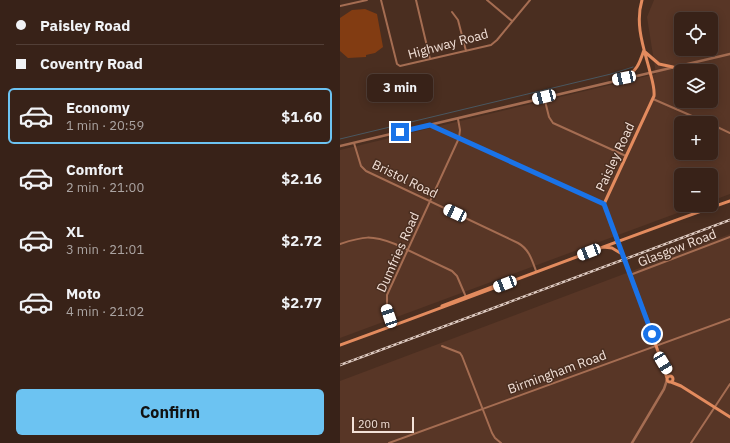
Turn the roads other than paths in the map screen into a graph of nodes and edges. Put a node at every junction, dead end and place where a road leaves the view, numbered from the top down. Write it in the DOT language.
graph roads {
  1 [pos="367,0"];
  2 [pos="381,0"];
  3 [pos="416,0"];
  4 [pos="487,0"];
  5 [pos="530,0"];
  6 [pos="642,0"];
  7 [pos="340,6"];
  8 [pos="452,12"];
  9 [pos="512,21"];
  10 [pos="644,50"];
  11 [pos="466,51"];
  12 [pos="730,54"];
  13 [pos="430,59"];
  14 [pos="673,67"];
  15 [pos="650,72"];
  16 [pos="624,78"];
  17 [pos="544,97"];
  18 [pos="653,99"];
  19 [pos="692,116"];
  20 [pos="458,119"];
  21 [pos="430,125"];
  22 [pos="718,127"];
  23 [pos="730,133"];
  24 [pos="460,138"];
  25 [pos="354,143"];
  26 [pos="340,146"];
  27 [pos="626,156"];
  28 [pos="730,201"];
  29 [pos="430,202"];
  30 [pos="604,204"];
  31 [pos="730,237"];
  32 [pos="618,241"];
  33 [pos="340,244"];
  34 [pos="600,247"];
  35 [pos="408,249"];
  36 [pos="623,255"];
  37 [pos="537,272"];
  38 [pos="630,275"];
  39 [pos="466,297"];
  40 [pos="730,319"];
  41 [pos="394,326"];
  42 [pos="340,345"];
  43 [pos="656,345"];
  44 [pos="442,346"];
  45 [pos="670,379"];
  46 [pos="730,384"];
  47 [pos="716,407"];
  48 [pos="484,409"];
  49 [pos="730,417"];
  50 [pos="389,443"];
  51 [pos="501,443"];
  52 [pos="632,443"];
  53 [pos="692,443"];
  1 -- 7 [label="street"];
  2 -- 13 [label="street, Highway Road"];
  3 -- 13 [label="street"];
  4 -- 9 [label="street"];
  5 -- 9 [label="street, Highway Road"];
  6 -- 10 [label="main road, Paisley Road"];
  8 -- 11 [label="street"];
  9 -- 11 [label="street, Highway Road"];
  10 -- 14 [label="main road"];
  10 -- 15 [label="main road, Paisley Road"];
  10 -- 16 [label="main road"];
  11 -- 13 [label="street, Highway Road"];
  12 -- 14 [label="street"];
  14 -- 15 [label="street"];
  15 -- 16 [label="street"];
  15 -- 18 [label="main road, Paisley Road"];
  16 -- 17 [label="street"];
  17 -- 20 [label="street"];
  17 -- 27 [label="street"];
  18 -- 19 [label="street"];
  18 -- 27 [label="main road, Paisley Road"];
  20 -- 21 [label="street"];
  20 -- 24 [label="street"];
  21 -- 24 [label="street"];
  21 -- 25 [label="street"];
  22 -- 23 [label="street"];
  24 -- 29 [label="street, Dumfries Road"];
  24 -- 30 [label="street"];
  25 -- 26 [label="street"];
  25 -- 29 [label="street, Bristol Road"];
  27 -- 30 [label="main road, Paisley Road"];
  28 -- 32 [label="main road"];
  29 -- 35 [label="street, Dumfries Road"];
  29 -- 37 [label="street, Bristol Road"];
  30 -- 32 [label="main road, Paisley Road"];
  31 -- 38 [label="street, Glasgow Road"];
  32 -- 34 [label="main road"];
  32 -- 36 [label="main road, Paisley Road"];
  33 -- 35 [label="street"];
  34 -- 36 [label="main road"];
  34 -- 37 [label="main road"];
  35 -- 39 [label="street"];
  35 -- 41 [label="street, Dumfries Road"];
  36 -- 38 [label="main road, Paisley Road"];
  37 -- 39 [label="main road"];
  38 -- 43 [label="main road, Paisley Road"];
  39 -- 41 [label="main road"];
  40 -- 43 [label="street, Birmingham Road"];
  41 -- 42 [label="main road"];
  43 -- 45 [label="main road, Paisley Road"];
  43 -- 48 [label="street, Birmingham Road"];
  44 -- 48 [label="street"];
  45 -- 47 [label="main road"];
  45 -- 52 [label="street"];
  46 -- 47 [label="street"];
  47 -- 49 [label="main road"];
  47 -- 53 [label="street"];
  48 -- 50 [label="street, Birmingham Road"];
  48 -- 51 [label="street"];
}
